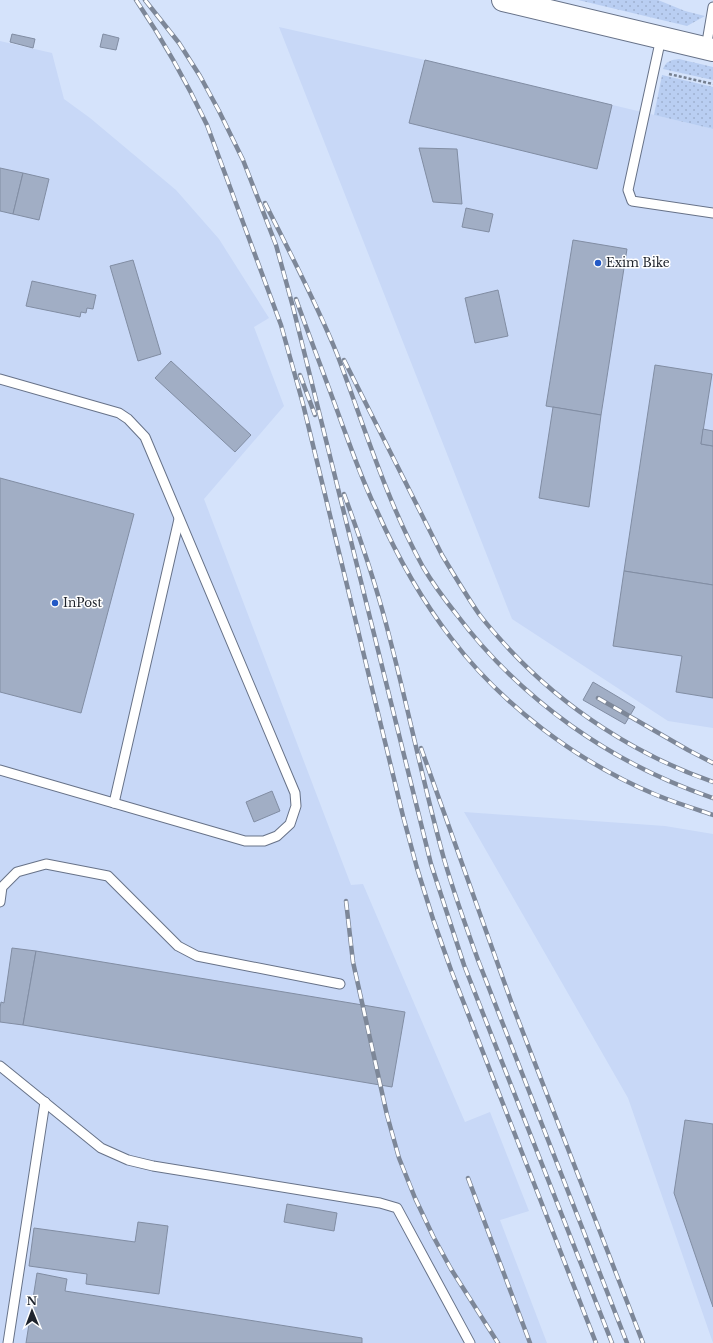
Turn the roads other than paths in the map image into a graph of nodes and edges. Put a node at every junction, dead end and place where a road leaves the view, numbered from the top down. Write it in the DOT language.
graph roads {
  1 [pos="503,0"];
  2 [pos="713,7"];
  3 [pos="661,38"];
  4 [pos="709,49"];
  5 [pos="713,213"];
  6 [pos="0,379"];
  7 [pos="180,519"];
  8 [pos="0,770"];
  9 [pos="114,803"];
  10 [pos="0,902"];
  11 [pos="340,984"];
  12 [pos="0,1066"];
  13 [pos="45,1102"];
  14 [pos="8,1343"];
  15 [pos="470,1343"];
  1 -- 3 [label="street"];
  2 -- 4 [label="lane"];
  3 -- 4 [label="street"];
  3 -- 5 [label="lane"];
  6 -- 7 [label="lane"];
  7 -- 9 [label="lane"];
  7 -- 9 [label="lane"];
  8 -- 9 [label="lane"];
  10 -- 11 [label="lane"];
  12 -- 13 [label="lane"];
  13 -- 14 [label="lane"];
  13 -- 15 [label="lane"];
}
